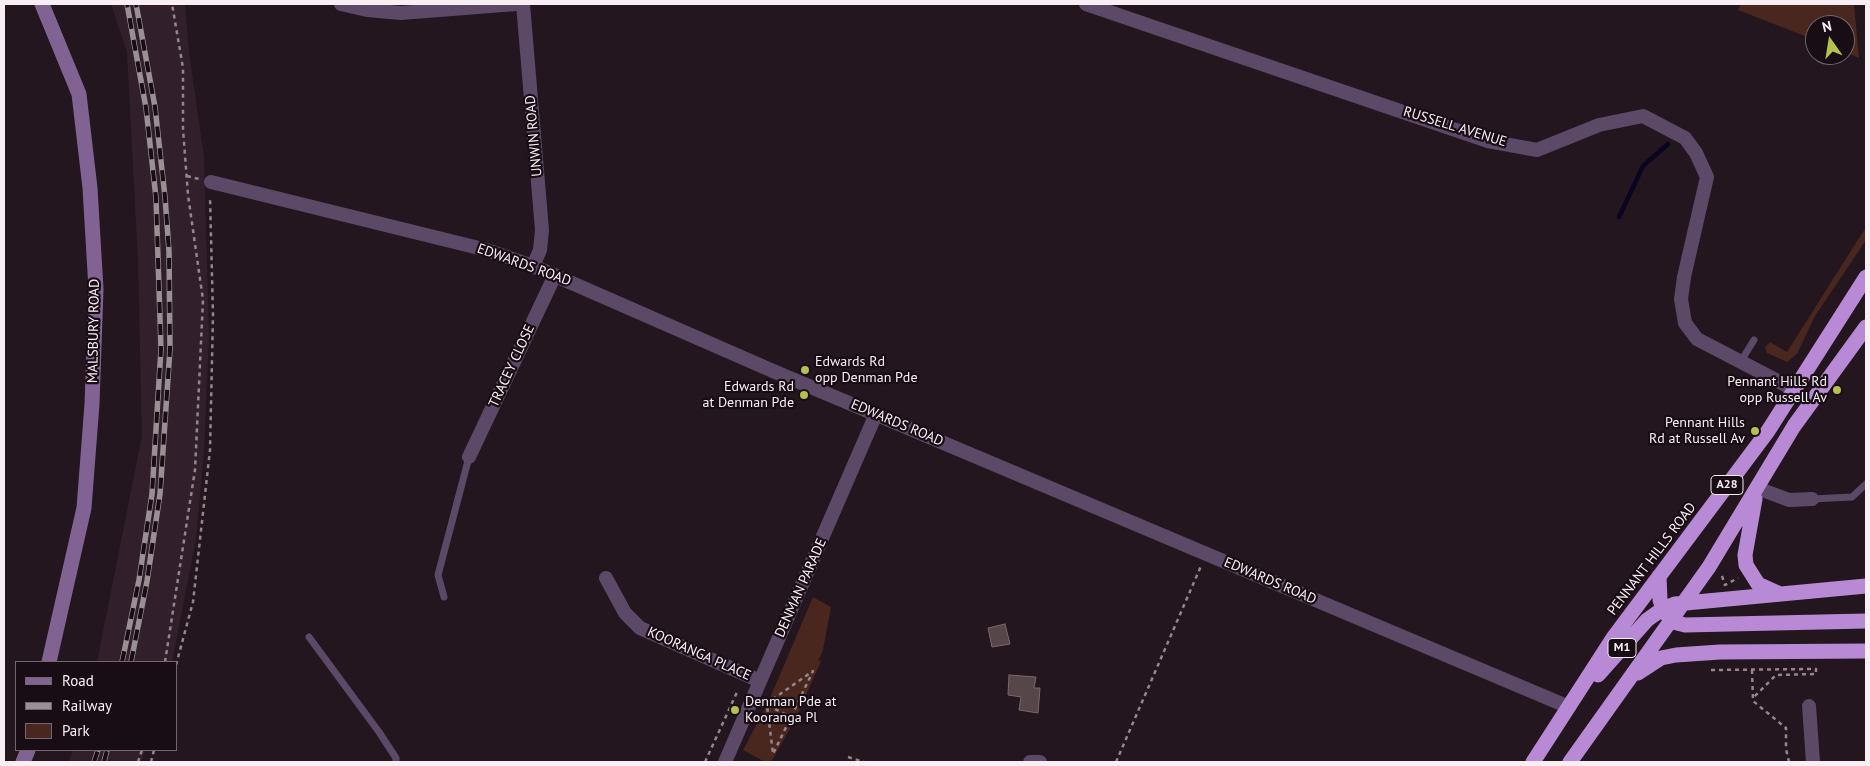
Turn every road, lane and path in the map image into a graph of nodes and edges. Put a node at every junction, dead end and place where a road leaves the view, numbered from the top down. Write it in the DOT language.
graph roads {
  1 [pos="42,4"];
  2 [pos="172,4"];
  3 [pos="342,4"];
  4 [pos="516,4"];
  5 [pos="523,4"];
  6 [pos="1086,4"];
  7 [pos="211,182"];
  8 [pos="534,266"];
  9 [pos="555,275"];
  10 [pos="1866,277"];
  11 [pos="1866,327"];
  12 [pos="1754,340"];
  13 [pos="1741,362"];
  14 [pos="1795,390"];
  15 [pos="876,414"];
  16 [pos="469,457"];
  17 [pos="1866,484"];
  18 [pos="1757,488"];
  19 [pos="1812,499"];
  20 [pos="1206,554"];
  21 [pos="1659,576"];
  22 [pos="1722,576"];
  23 [pos="1740,577"];
  24 [pos="606,578"];
  25 [pos="1866,586"];
  26 [pos="1808,592"];
  27 [pos="1866,593"];
  28 [pos="1785,594"];
  29 [pos="444,597"];
  30 [pos="1685,602"];
  31 [pos="1667,614"];
  32 [pos="1866,621"];
  33 [pos="1693,625"];
  34 [pos="309,637"];
  35 [pos="1866,651"];
  36 [pos="1648,652"];
  37 [pos="49,661"];
  38 [pos="165,661"];
  39 [pos="177,661"];
  40 [pos="1711,670"];
  41 [pos="1752,670"];
  42 [pos="760,681"];
  43 [pos="738,690"];
  44 [pos="1620,690"];
  45 [pos="1753,698"];
  46 [pos="768,705"];
  47 [pos="1809,706"];
  48 [pos="1569,707"];
  49 [pos="791,716"];
  50 [pos="396,762"];
  51 [pos="705,762"];
  52 [pos="725,762"];
  53 [pos="852,762"];
  54 [pos="864,762"];
  55 [pos="1030,762"];
  56 [pos="1040,762"];
  57 [pos="1116,762"];
  58 [pos="1533,762"];
  59 [pos="1570,762"];
  60 [pos="1789,762"];
  61 [pos="1813,762"];
  1 -- 37 [label="street, MALSBURY ROAD"];
  2 -- 38 [label="path"];
  3 -- 4 [label="street"];
  5 -- 8 [label="street, UNWIN ROAD"];
  6 -- 13 [label="street, RUSSELL AVENUE"];
  7 -- 8 [label="street, EDWARDS ROAD"];
  7 -- 39 [label="path"];
  8 -- 9 [label="street, EDWARDS ROAD"];
  9 -- 15 [label="street, EDWARDS ROAD"];
  9 -- 16 [label="street, TRACEY CLOSE"];
  10 -- 14 [label="highway, PENNANT HILLS ROAD / A28"];
  11 -- 18 [label="highway, A28"];
  12 -- 13 [label="lane"];
  13 -- 14 [label="street, RUSSELL AVENUE"];
  14 -- 21 [label="highway, PENNANT HILLS ROAD / A28"];
  15 -- 20 [label="street, EDWARDS ROAD"];
  15 -- 42 [label="street, DENMAN PARADE"];
  16 -- 29 [label="lane"];
  17 -- 19 [label="lane"];
  18 -- 19 [label="street"];
  18 -- 28 [label="highway"];
  18 -- 30 [label="highway, A28"];
  20 -- 48 [label="street, EDWARDS ROAD"];
  20 -- 57 [label="path"];
  21 -- 31 [label="highway"];
  21 -- 48 [label="highway, PENNANT HILLS ROAD / A28"];
  22 -- 23 [label="path"];
  24 -- 42 [label="street, KOORANGA PLACE"];
  25 -- 26 [label="highway, M1"];
  26 -- 27 [label="highway"];
  26 -- 28 [label="highway, M1"];
  28 -- 30 [label="highway, M1"];
  30 -- 31 [label="highway, M1"];
  31 -- 33 [label="highway"];
  31 -- 36 [label="highway"];
  31 -- 48 [label="highway, M1"];
  32 -- 33 [label="highway"];
  33 -- 36 [label="highway"];
  34 -- 50 [label="lane"];
  35 -- 44 [label="highway, M1"];
  36 -- 44 [label="highway"];
  40 -- 41 [label="path"];
  41 -- 45 [label="path"];
  41 -- 45 [label="path"];
  42 -- 52 [label="street, DENMAN PARADE"];
  43 -- 51 [label="path"];
  44 -- 59 [label="highway"];
  45 -- 60 [label="path"];
  46 -- 49 [label="path"];
  46 -- 49 [label="path"];
  46 -- 49 [label="path"];
  47 -- 61 [label="street"];
  48 -- 58 [label="highway, PENNANT HILLS ROAD / A28"];
  53 -- 54 [label="path"];
  55 -- 56 [label="street"];
}
